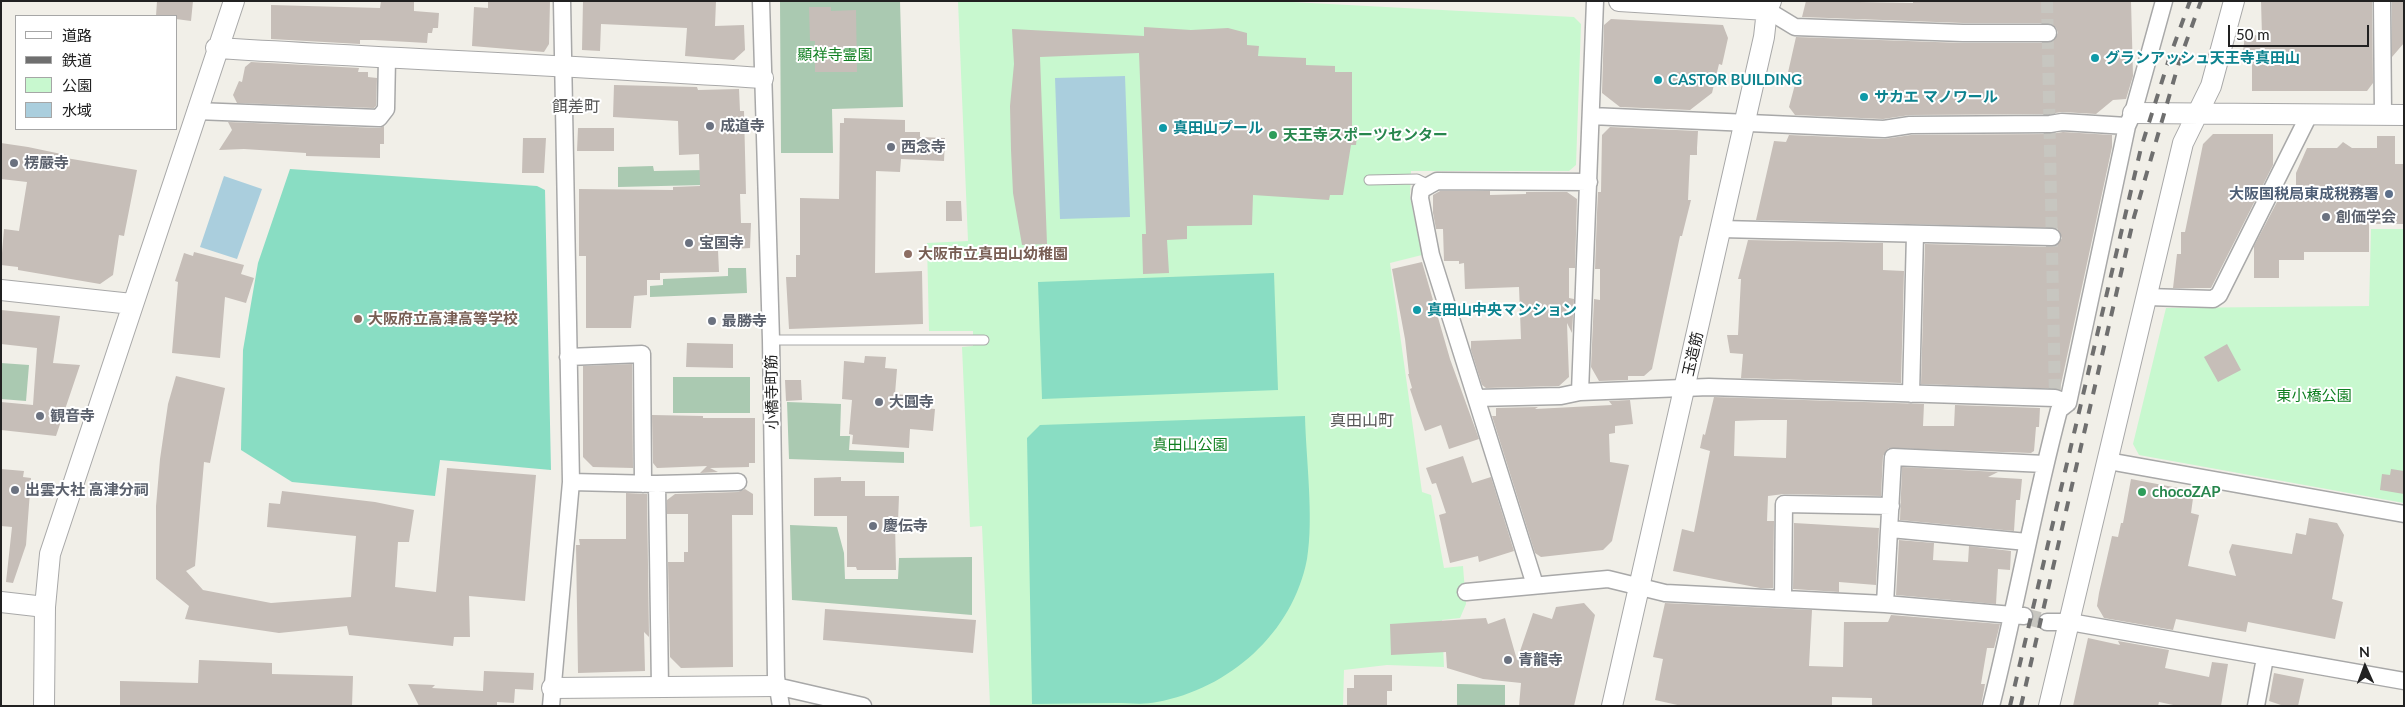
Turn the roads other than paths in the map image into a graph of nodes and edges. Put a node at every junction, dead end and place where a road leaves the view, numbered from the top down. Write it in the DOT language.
graph roads {
  1 [pos="234,1"];
  2 [pos="562,1"];
  3 [pos="761,1"];
  4 [pos="1594,1"];
  5 [pos="1620,1"];
  6 [pos="2164,1"];
  7 [pos="2234,1"];
  8 [pos="2382,1"];
  9 [pos="1706,4"];
  10 [pos="1769,6"];
  11 [pos="2048,33"];
  12 [pos="216,48"];
  13 [pos="387,58"];
  14 [pos="564,65"];
  15 [pos="763,78"];
  16 [pos="196,111"];
  17 [pos="2197,113"];
  18 [pos="2309,115"];
  19 [pos="2383,115"];
  20 [pos="2404,115"];
  21 [pos="1591,116"];
  22 [pos="2130,119"];
  23 [pos="1745,123"];
  24 [pos="1368,180"];
  25 [pos="1589,182"];
  26 [pos="1427,184"];
  27 [pos="1721,229"];
  28 [pos="1915,234"];
  29 [pos="2052,237"];
  30 [pos="1,290"];
  31 [pos="2147,297"];
  32 [pos="132,304"];
  33 [pos="771,340"];
  34 [pos="984,340"];
  35 [pos="568,357"];
  36 [pos="1685,387"];
  37 [pos="1580,392"];
  38 [pos="1911,394"];
  39 [pos="1476,398"];
  40 [pos="2068,403"];
  41 [pos="2108,461"];
  42 [pos="2045,464"];
  43 [pos="571,482"];
  44 [pos="738,482"];
  45 [pos="650,484"];
  46 [pos="1892,506"];
  47 [pos="2404,514"];
  48 [pos="1891,530"];
  49 [pos="2027,542"];
  50 [pos="1536,585"];
  51 [pos="1638,586"];
  52 [pos="1466,592"];
  53 [pos="1783,598"];
  54 [pos="1,602"];
  55 [pos="1885,604"];
  56 [pos="44,607"];
  57 [pos="2019,615"];
  58 [pos="2047,622"];
  59 [pos="2070,622"];
  60 [pos="2266,658"];
  61 [pos="2404,681"];
  62 [pos="776,686"];
  63 [pos="660,688"];
  64 [pos="552,697"];
  65 [pos="44,706"];
  66 [pos="781,706"];
  67 [pos="863,706"];
  68 [pos="1612,706"];
  69 [pos="1991,706"];
  70 [pos="2049,706"];
  71 [pos="2256,706"];
  1 -- 12 [label="street"];
  2 -- 14 [label="street"];
  3 -- 15 [label="street, 小橋寺町筋"];
  4 -- 21 [label="street"];
  5 -- 9 [label="street"];
  6 -- 22 [label="street"];
  7 -- 17 [label="street"];
  8 -- 19 [label="street"];
  9 -- 10 [label="street"];
  10 -- 11 [label="street"];
  10 -- 23 [label="street, 玉造筋"];
  12 -- 13 [label="street"];
  12 -- 16 [label="street"];
  13 -- 14 [label="street"];
  13 -- 16 [label="street"];
  14 -- 15 [label="street"];
  14 -- 35 [label="street"];
  15 -- 33 [label="street, 小橋寺町筋"];
  16 -- 32 [label="street"];
  17 -- 18 [label="street"];
  17 -- 22 [label="street"];
  17 -- 31 [label="street"];
  18 -- 19 [label="street"];
  18 -- 31 [label="street"];
  19 -- 20 [label="street"];
  21 -- 23 [label="street"];
  21 -- 25 [label="street"];
  22 -- 23 [label="street"];
  22 -- 40 [label="street"];
  23 -- 27 [label="street, 玉造筋"];
  24 -- 26 [label="lane"];
  25 -- 26 [label="street"];
  25 -- 37 [label="street"];
  26 -- 39 [label="street"];
  27 -- 28 [label="street"];
  27 -- 36 [label="street, 玉造筋"];
  28 -- 29 [label="street"];
  28 -- 38 [label="street"];
  30 -- 32 [label="street"];
  31 -- 41 [label="street"];
  32 -- 56 [label="street"];
  33 -- 34 [label="lane"];
  33 -- 62 [label="street, 小橋寺町筋"];
  35 -- 43 [label="street"];
  35 -- 45 [label="street"];
  36 -- 37 [label="street"];
  36 -- 38 [label="street"];
  36 -- 51 [label="street, 玉造筋"];
  37 -- 39 [label="street"];
  38 -- 40 [label="street"];
  39 -- 50 [label="street"];
  40 -- 42 [label="street"];
  41 -- 47 [label="street"];
  41 -- 59 [label="street"];
  42 -- 46 [label="street"];
  42 -- 49 [label="street"];
  43 -- 45 [label="street"];
  43 -- 64 [label="street"];
  44 -- 45 [label="street"];
  45 -- 63 [label="street"];
  46 -- 48 [label="street"];
  46 -- 53 [label="street"];
  48 -- 49 [label="street"];
  48 -- 55 [label="street"];
  49 -- 57 [label="street"];
  50 -- 51 [label="street"];
  50 -- 52 [label="street"];
  51 -- 53 [label="street"];
  51 -- 68 [label="street, 玉造筋"];
  53 -- 55 [label="street"];
  54 -- 56 [label="street"];
  55 -- 57 [label="street"];
  56 -- 65 [label="street"];
  57 -- 69 [label="street"];
  58 -- 59 [label="street"];
  59 -- 60 [label="street"];
  59 -- 70 [label="street"];
  60 -- 61 [label="street"];
  60 -- 71 [label="street"];
  62 -- 63 [label="street"];
  62 -- 66 [label="street, 小橋寺町筋"];
  62 -- 67 [label="street"];
  63 -- 64 [label="street"];
}
